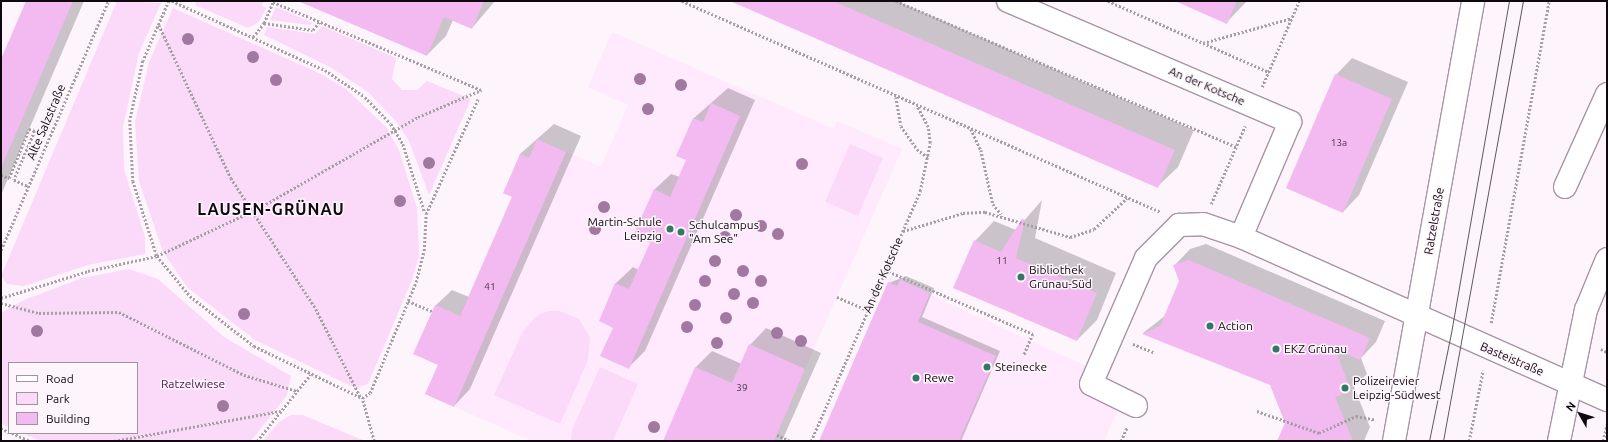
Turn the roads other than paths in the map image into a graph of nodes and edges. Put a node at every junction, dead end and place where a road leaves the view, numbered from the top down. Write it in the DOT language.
graph roads {
  1 [pos="1008,1"];
  2 [pos="1473,1"];
  3 [pos="1607,94"];
  4 [pos="1565,187"];
  5 [pos="1241,238"];
  6 [pos="1607,259"];
  7 [pos="1417,318"];
  8 [pos="1568,383"];
  9 [pos="1607,400"];
  10 [pos="1132,415"];
  11 [pos="1394,441"];
  12 [pos="1559,441"];
  1 -- 5 [label="street, An der Kotsche"];
  2 -- 7 [label="street, Ratzelstraße"];
  3 -- 4 [label="street"];
  5 -- 7 [label="street"];
  5 -- 10 [label="street"];
  6 -- 8 [label="street"];
  7 -- 8 [label="street, Basteistraße"];
  7 -- 11 [label="street, Ratzelstraße"];
  8 -- 9 [label="street, Basteistraße"];
  8 -- 12 [label="street"];
}
